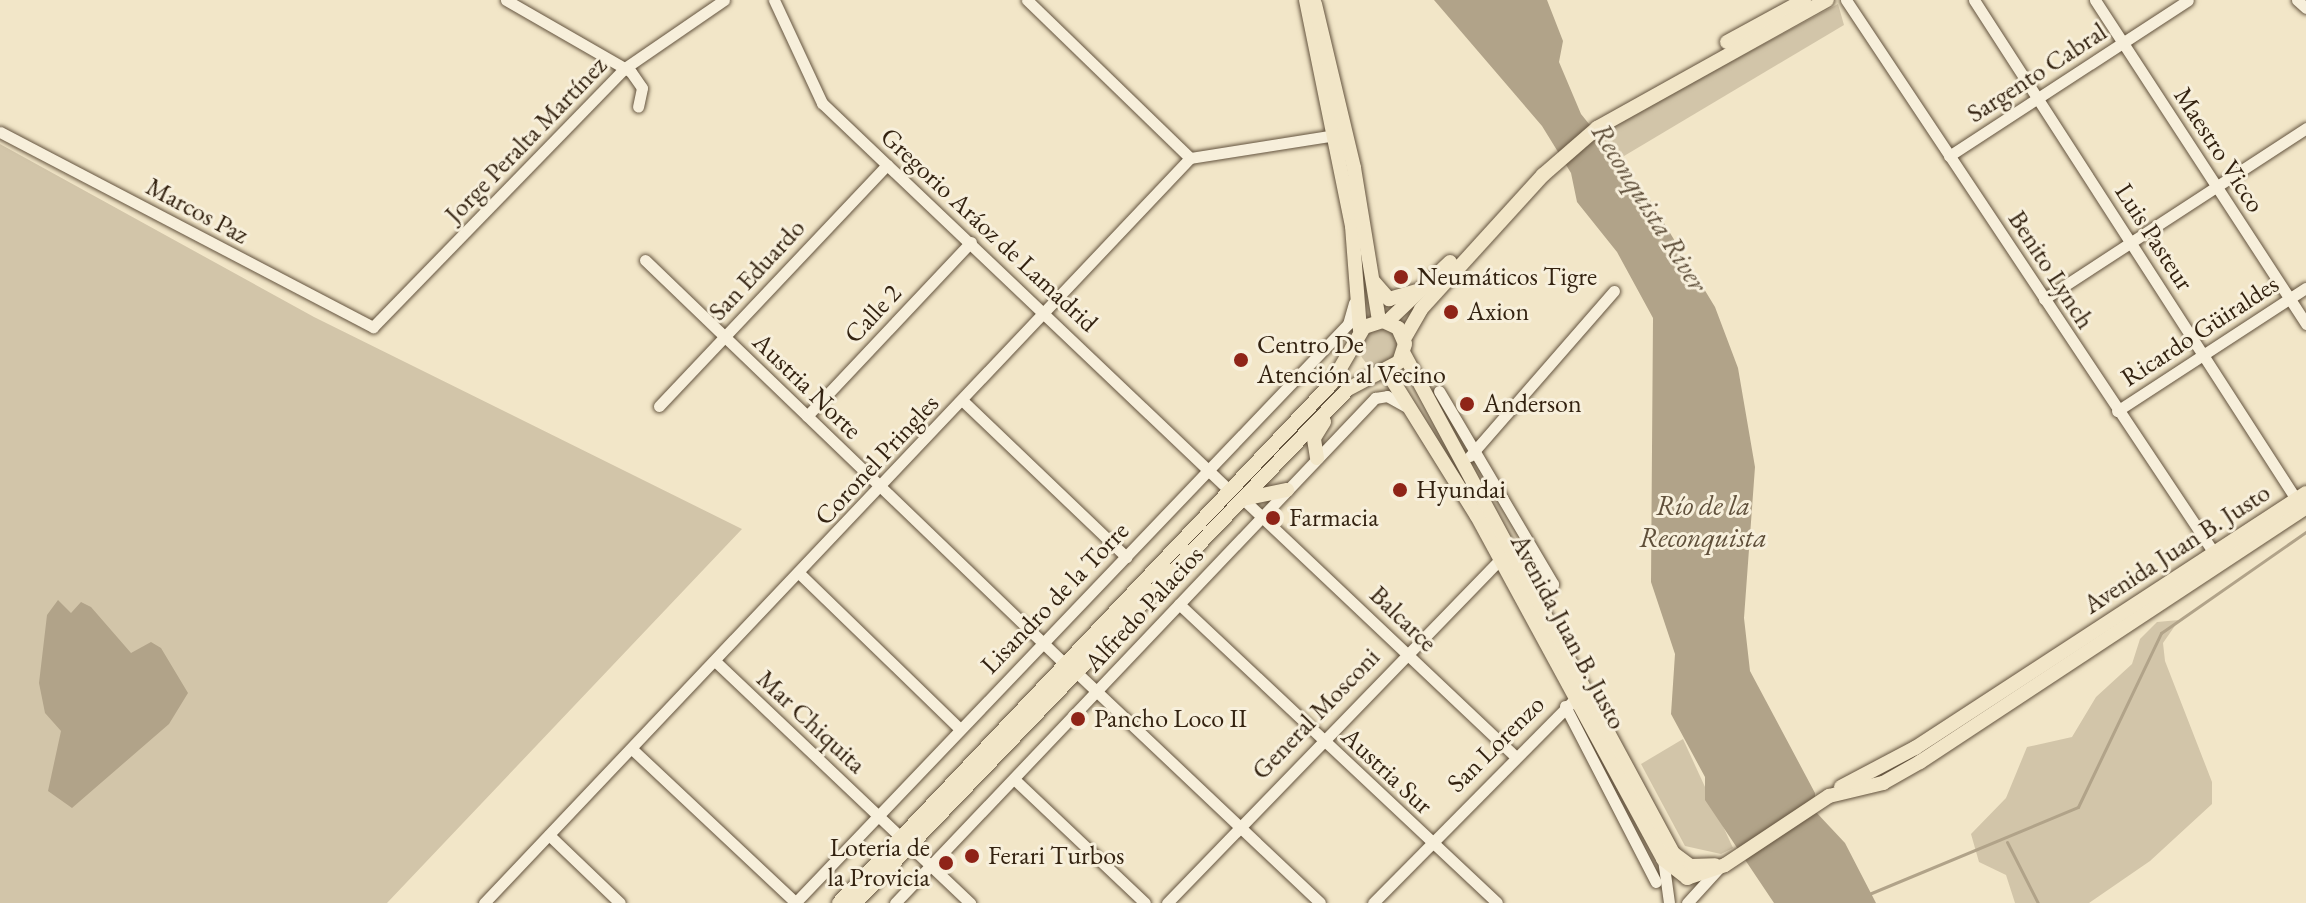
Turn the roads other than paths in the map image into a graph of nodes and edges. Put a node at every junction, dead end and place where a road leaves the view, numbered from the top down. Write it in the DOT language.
graph roads {
  1 [pos="506,0"];
  2 [pos="724,0"];
  3 [pos="774,0"];
  4 [pos="1027,0"];
  5 [pos="1306,0"];
  6 [pos="1315,0"];
  7 [pos="1827,0"];
  8 [pos="1846,0"];
  9 [pos="1974,0"];
  10 [pos="2095,0"];
  11 [pos="2188,0"];
  12 [pos="2297,0"];
  13 [pos="1802,5"];
  14 [pos="2306,8"];
  15 [pos="2123,43"];
  16 [pos="625,68"];
  17 [pos="2038,98"];
  18 [pos="638,107"];
  19 [pos="2305,130"];
  20 [pos="0,132"];
  21 [pos="1340,134"];
  22 [pos="1949,156"];
  23 [pos="1190,158"];
  24 [pos="887,165"];
  25 [pos="2216,186"];
  26 [pos="1515,199"];
  27 [pos="971,242"];
  28 [pos="2131,242"];
  29 [pos="645,260"];
  30 [pos="1370,265"];
  31 [pos="1434,280"];
  32 [pos="2306,288"];
  33 [pos="1614,291"];
  34 [pos="2290,298"];
  35 [pos="2044,299"];
  36 [pos="1046,314"];
  37 [pos="1383,322"];
  38 [pos="2306,324"];
  39 [pos="373,327"];
  40 [pos="1354,333"];
  41 [pos="724,337"];
  42 [pos="1404,346"];
  43 [pos="2204,355"];
  44 [pos="1382,371"];
  45 [pos="1439,391"];
  46 [pos="963,401"];
  47 [pos="659,406"];
  48 [pos="2117,411"];
  49 [pos="1325,413"];
  50 [pos="807,416"];
  51 [pos="1430,437"];
  52 [pos="1474,451"];
  53 [pos="1317,458"];
  54 [pos="1461,465"];
  55 [pos="1208,470"];
  56 [pos="881,487"];
  57 [pos="1229,490"];
  58 [pos="1287,490"];
  59 [pos="1243,499"];
  60 [pos="2303,500"];
  61 [pos="1262,515"];
  62 [pos="1126,557"];
  63 [pos="2217,557"];
  64 [pos="1500,559"];
  65 [pos="800,574"];
  66 [pos="1539,603"];
  67 [pos="1179,604"];
  68 [pos="1043,643"];
  69 [pos="1406,652"];
  70 [pos="715,661"];
  71 [pos="1070,668"];
  72 [pos="1097,691"];
  73 [pos="1576,698"];
  74 [pos="960,729"];
  75 [pos="1323,740"];
  76 [pos="632,749"];
  77 [pos="1514,755"];
  78 [pos="1014,779"];
  79 [pos="878,816"];
  80 [pos="1240,827"];
  81 [pos="549,835"];
  82 [pos="905,842"];
  83 [pos="1431,843"];
  84 [pos="1663,859"];
  85 [pos="930,865"];
  86 [pos="1722,865"];
  87 [pos="1656,882"];
  88 [pos="1698,898"];
  89 [pos="484,903"];
  90 [pos="620,903"];
  91 [pos="795,903"];
  92 [pos="839,903"];
  93 [pos="855,903"];
  94 [pos="895,903"];
  95 [pos="970,903"];
  96 [pos="1145,903"];
  97 [pos="1167,903"];
  98 [pos="1320,903"];
  99 [pos="1373,903"];
  100 [pos="1497,903"];
  101 [pos="1669,903"];
  102 [pos="1687,903"];
  1 -- 16 [label="street"];
  2 -- 16 [label="street, Jorge Peralta Martínez"];
  3 -- 24 [label="street, Gregorio Aráoz de Lamadrid"];
  4 -- 23 [label="street"];
  5 -- 21 [label="main road"];
  6 -- 21 [label="main road"];
  7 -- 13 [label="main road"];
  8 -- 22 [label="street, Benito Lynch"];
  9 -- 17 [label="street, Luis Pasteur"];
  10 -- 15 [label="street, Maestro Vicco"];
  11 -- 15 [label="street, Sargento Cabral"];
  12 -- 14 [label="street"];
  13 -- 26 [label="main road"];
  15 -- 17 [label="street, Sargento Cabral"];
  15 -- 25 [label="street, Maestro Vicco"];
  16 -- 18 [label="street"];
  16 -- 39 [label="street, Jorge Peralta Martínez"];
  17 -- 22 [label="street, Sargento Cabral"];
  17 -- 28 [label="street, Luis Pasteur"];
  19 -- 25 [label="street"];
  20 -- 39 [label="street, Marcos Paz"];
  21 -- 23 [label="street"];
  21 -- 30 [label="main road"];
  21 -- 40 [label="main road"];
  22 -- 35 [label="street, Benito Lynch"];
  23 -- 36 [label="street, Coronel Pringles"];
  24 -- 27 [label="street, Gregorio Aráoz de Lamadrid"];
  24 -- 41 [label="street, San Eduardo"];
  25 -- 28 [label="street"];
  25 -- 34 [label="street, Maestro Vicco"];
  26 -- 31 [label="main road"];
  26 -- 42 [label="main road"];
  27 -- 36 [label="street, Gregorio Aráoz de Lamadrid"];
  27 -- 50 [label="street, Calle 2"];
  28 -- 35 [label="street"];
  28 -- 43 [label="street, Luis Pasteur"];
  29 -- 41 [label="street, Austria Norte"];
  30 -- 31 [label="main road"];
  30 -- 37 [label="main road"];
  31 -- 37 [label="main road"];
  32 -- 34 [label="street, Ricardo Güiraldes"];
  33 -- 52 [label="street"];
  34 -- 38 [label="street, Maestro Vicco"];
  34 -- 43 [label="street, Ricardo Güiraldes"];
  35 -- 48 [label="street, Benito Lynch"];
  36 -- 46 [label="street, Coronel Pringles"];
  36 -- 55 [label="street, Gregorio Aráoz de Lamadrid"];
  37 -- 40 [label="main road"];
  37 -- 42 [label="main road"];
  40 -- 44 [label="main road, Avenida Juan B. Justo"];
  40 -- 55 [label="street, Lisandro de la Torre"];
  40 -- 57 [label="main road"];
  41 -- 47 [label="street, San Eduardo"];
  41 -- 50 [label="street, Austria Norte"];
  42 -- 44 [label="main road"];
  42 -- 54 [label="main road"];
  43 -- 48 [label="street, Ricardo Güiraldes"];
  43 -- 60 [label="street, Luis Pasteur"];
  44 -- 49 [label="main road"];
  44 -- 51 [label="main road, Avenida Juan B. Justo"];
  45 -- 52 [label="street"];
  46 -- 56 [label="street, Coronel Pringles"];
  46 -- 62 [label="street"];
  48 -- 63 [label="street, Benito Lynch"];
  49 -- 53 [label="main road"];
  49 -- 59 [label="main road"];
  50 -- 56 [label="street, Austria Norte"];
  51 -- 53 [label="street, Alfredo Palacios"];
  51 -- 64 [label="main road, Avenida Juan B. Justo"];
  52 -- 54 [label="street"];
  52 -- 66 [label="street"];
  53 -- 58 [label="street, Alfredo Palacios"];
  54 -- 66 [label="main road"];
  55 -- 57 [label="street, Gregorio Aráoz de Lamadrid"];
  55 -- 62 [label="street, Lisandro de la Torre"];
  56 -- 65 [label="street, Coronel Pringles"];
  56 -- 68 [label="street, Austria Norte"];
  57 -- 71 [label="main road"];
  58 -- 59 [label="main road"];
  58 -- 61 [label="street, Alfredo Palacios"];
  59 -- 61 [label="street, Balcarce"];
  59 -- 71 [label="main road"];
  60 -- 63 [label="main road, Avenida Juan B. Justo"];
  61 -- 67 [label="street, Alfredo Palacios"];
  61 -- 69 [label="street, Balcarce"];
  62 -- 68 [label="street, Lisandro de la Torre"];
  63 -- 86 [label="main road, Avenida Juan B. Justo"];
  64 -- 69 [label="street, General Mosconi"];
  64 -- 73 [label="main road, Avenida Juan B. Justo"];
  65 -- 70 [label="street, Coronel Pringles"];
  65 -- 74 [label="street"];
  66 -- 73 [label="main road"];
  67 -- 72 [label="street, Alfredo Palacios"];
  67 -- 75 [label="street, Austria Sur"];
  68 -- 71 [label="street, Austria Norte"];
  68 -- 74 [label="street, Lisandro de la Torre"];
  69 -- 75 [label="street, General Mosconi"];
  69 -- 77 [label="street, Balcarce"];
  70 -- 76 [label="street, Coronel Pringles"];
  70 -- 79 [label="street, Mar Chiquita"];
  71 -- 72 [label="street, Austria Norte"];
  71 -- 82 [label="main road"];
  72 -- 78 [label="street, Alfredo Palacios"];
  72 -- 80 [label="street, Austria Norte"];
  73 -- 77 [label="street, San Lorenzo"];
  73 -- 84 [label="main road, Avenida Juan B. Justo"];
  73 -- 86 [label="main road"];
  73 -- 87 [label="street"];
  74 -- 79 [label="street, Lisandro de la Torre"];
  75 -- 80 [label="street, General Mosconi"];
  75 -- 83 [label="street, Austria Sur"];
  76 -- 81 [label="street, Coronel Pringles"];
  76 -- 91 [label="street"];
  77 -- 83 [label="street, San Lorenzo"];
  78 -- 85 [label="street, Alfredo Palacios"];
  78 -- 96 [label="street"];
  79 -- 82 [label="street, Mar Chiquita"];
  79 -- 91 [label="street, Lisandro de la Torre"];
  80 -- 97 [label="street, General Mosconi"];
  80 -- 98 [label="street, Austria Norte"];
  81 -- 89 [label="street, Coronel Pringles"];
  81 -- 90 [label="street"];
  82 -- 85 [label="street, Mar Chiquita"];
  82 -- 92 [label="main road"];
  82 -- 93 [label="main road"];
  83 -- 99 [label="street, San Lorenzo"];
  83 -- 100 [label="street, Austria Sur"];
  84 -- 86 [label="main road"];
  84 -- 101 [label="street"];
  85 -- 94 [label="street, Alfredo Palacios"];
  85 -- 95 [label="street, Mar Chiquita"];
  86 -- 88 [label="street"];
  88 -- 102 [label="street"];
}
